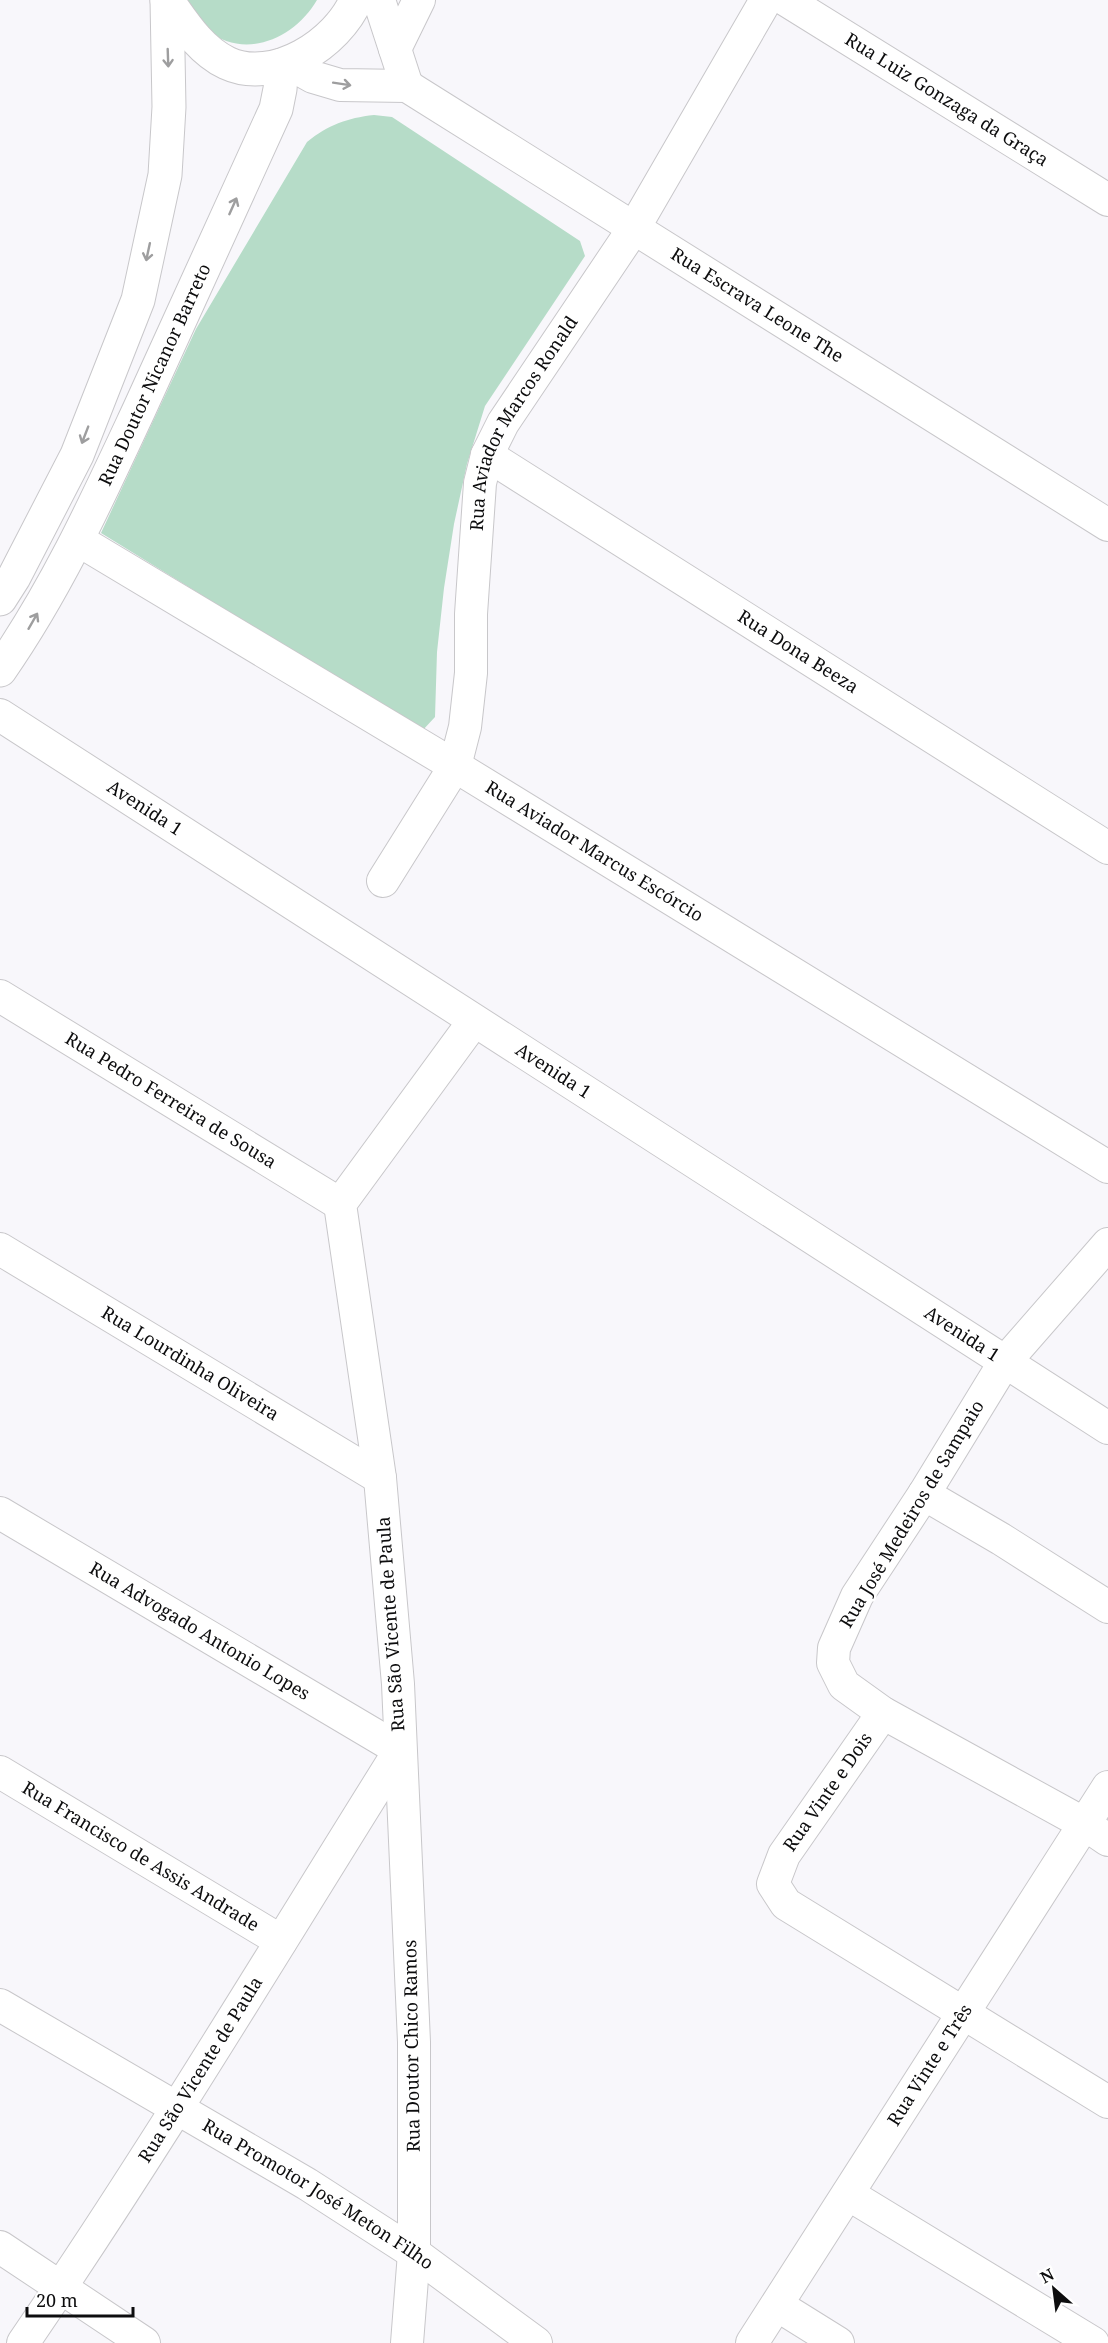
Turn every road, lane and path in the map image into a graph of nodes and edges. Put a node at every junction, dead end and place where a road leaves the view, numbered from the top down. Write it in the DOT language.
graph roads {
  1 [pos="167,0"];
  2 [pos="356,0"];
  3 [pos="379,0"];
  4 [pos="419,0"];
  5 [pos="766,0"];
  6 [pos="786,0"];
  7 [pos="395,49"];
  8 [pos="285,64"];
  9 [pos="407,86"];
  10 [pos="1108,200"];
  11 [pos="634,228"];
  12 [pos="486,455"];
  13 [pos="1108,525"];
  14 [pos="78,540"];
  15 [pos="0,599"];
  16 [pos="0,670"];
  17 [pos="0,715"];
  18 [pos="454,766"];
  19 [pos="1108,848"];
  20 [pos="383,881"];
  21 [pos="0,996"];
  22 [pos="474,1022"];
  23 [pos="1108,1167"];
  24 [pos="340,1204"];
  25 [pos="1108,1244"];
  26 [pos="0,1249"];
  27 [pos="1004,1363"];
  28 [pos="1108,1428"];
  29 [pos="380,1478"];
  30 [pos="924,1494"];
  31 [pos="0,1513"];
  32 [pos="1108,1607"];
  33 [pos="883,1713"];
  34 [pos="400,1750"];
  35 [pos="0,1772"];
  36 [pos="1108,1786"];
  37 [pos="1095,1832"];
  38 [pos="281,1941"];
  39 [pos="0,2005"];
  40 [pos="962,2013"];
  41 [pos="1108,2102"];
  42 [pos="175,2109"];
  43 [pos="848,2194"];
  44 [pos="0,2247"];
  45 [pos="414,2253"];
  46 [pos="61,2288"];
  47 [pos="777,2305"];
  48 [pos="23,2343"];
  49 [pos="144,2343"];
  50 [pos="406,2343"];
  51 [pos="536,2343"];
  52 [pos="753,2343"];
  53 [pos="838,2343"];
  54 [pos="1093,2343"];
  1 -- 8 [label="main road"];
  1 -- 15 [label="main road, Rua Doutor Nicanor Barreto, one-way"];
  2 -- 8 [label="main road"];
  3 -- 7 [label="street"];
  4 -- 7 [label="street"];
  5 -- 11 [label="street, Rua Aviador Marcos Ronald"];
  6 -- 10 [label="street, Rua Luiz Gonzaga da Graça"];
  7 -- 9 [label="street"];
  8 -- 9 [label="street, one-way"];
  14 -- 8 [label="main road, Rua Doutor Nicanor Barreto, one-way"];
  9 -- 11 [label="street, Rua Escrava Leone The"];
  11 -- 12 [label="street, Rua Aviador Marcos Ronald"];
  11 -- 13 [label="street, Rua Escrava Leone The"];
  12 -- 18 [label="street, Rua Aviador Marcos Ronald"];
  12 -- 19 [label="street, Rua Dona Beeza"];
  16 -- 14 [label="main road, Rua Doutor Nicanor Barreto, one-way"];
  14 -- 18 [label="street, Rua Aviador Marcus Escórcio"];
  17 -- 22 [label="street, Avenida 1"];
  18 -- 20 [label="street, Rua Aviador Marcos Ronald"];
  18 -- 23 [label="street, Rua Aviador Marcus Escórcio"];
  21 -- 24 [label="street, Rua Pedro Ferreira de Sousa"];
  22 -- 24 [label="street"];
  22 -- 27 [label="street, Avenida 1"];
  24 -- 29 [label="street, Rua São Vicente de Paula"];
  25 -- 27 [label="street, Rua José Medeiros de Sampaio"];
  26 -- 29 [label="street, Rua Lourdinha Oliveira"];
  27 -- 28 [label="street, Avenida 1"];
  27 -- 30 [label="street, Rua José Medeiros de Sampaio"];
  29 -- 34 [label="street, Rua São Vicente de Paula"];
  30 -- 32 [label="street"];
  30 -- 33 [label="street, Rua José Medeiros de Sampaio"];
  31 -- 34 [label="street, Rua Advogado Antonio Lopes"];
  33 -- 37 [label="street, Rua José Medeiros de Sampaio"];
  33 -- 40 [label="street, Rua Vinte e Dois"];
  34 -- 38 [label="street, Rua São Vicente de Paula"];
  34 -- 45 [label="street, Rua Doutor Chico Ramos"];
  35 -- 38 [label="street, Rua Francisco de Assis Andrade"];
  36 -- 37 [label="street, Rua Vinte e Três"];
  37 -- 40 [label="street, Rua Vinte e Três"];
  38 -- 42 [label="street, Rua São Vicente de Paula"];
  39 -- 42 [label="street, Rua Promotor José Meton Filho"];
  40 -- 41 [label="street"];
  40 -- 43 [label="street, Rua Vinte e Três"];
  42 -- 45 [label="street, Rua Promotor José Meton Filho"];
  42 -- 46 [label="street, Rua São Vicente de Paula"];
  43 -- 47 [label="street, Rua Vinte e Três"];
  43 -- 54 [label="street"];
  44 -- 46 [label="street"];
  45 -- 50 [label="street, Rua Doutor Chico Ramos"];
  45 -- 51 [label="street, Rua Promotor José Meton Filho"];
  46 -- 48 [label="street, Rua São Vicente de Paula"];
  46 -- 49 [label="street"];
  47 -- 52 [label="street, Rua Vinte e Três"];
  47 -- 53 [label="street"];
}
